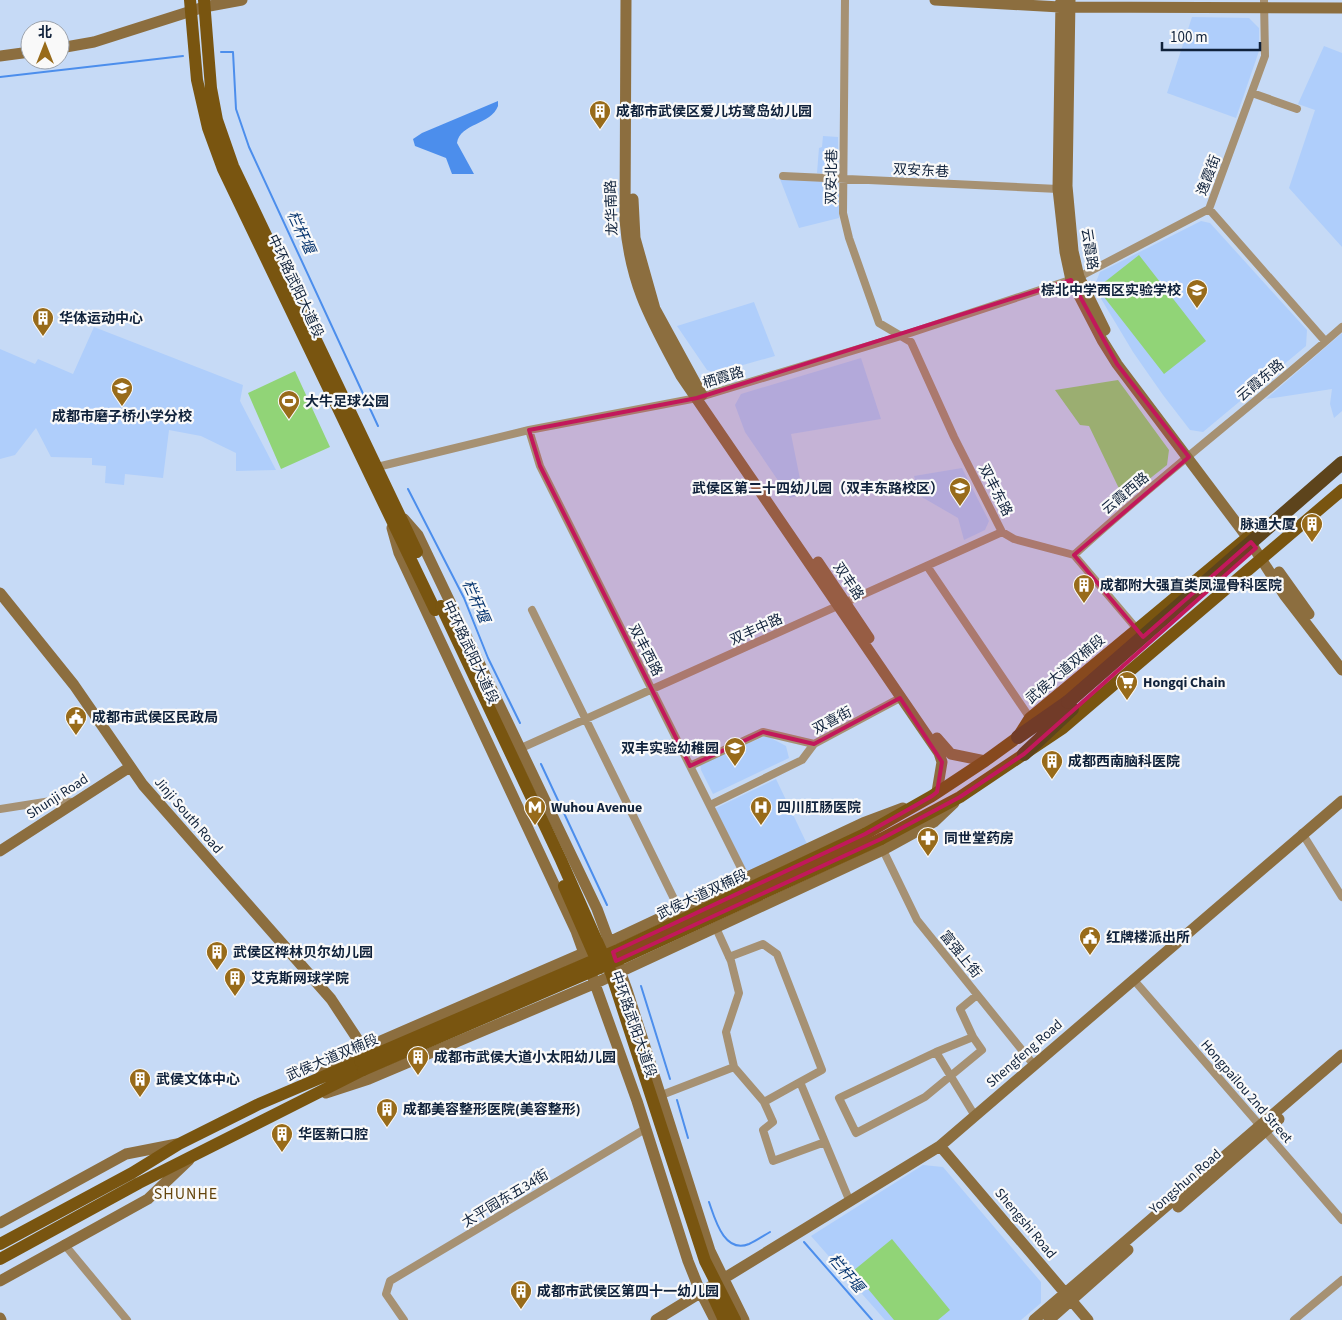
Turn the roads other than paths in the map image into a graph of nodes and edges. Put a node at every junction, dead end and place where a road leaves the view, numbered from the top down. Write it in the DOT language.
graph roads {
  1 [pos="242,0"];
  2 [pos="626,0"];
  3 [pos="633,0"];
  4 [pos="845,0"];
  5 [pos="935,0"];
  6 [pos="204,3"];
  7 [pos="1065,3"];
  8 [pos="1265,4"];
  9 [pos="191,6"];
  10 [pos="1342,8"];
  11 [pos="70,46"];
  12 [pos="20,53"];
  13 [pos="0,56"];
  14 [pos="1252,93"];
  15 [pos="1298,109"];
  16 [pos="783,176"];
  17 [pos="844,178"];
  18 [pos="1058,189"];
  19 [pos="1208,209"];
  20 [pos="1075,279"];
  21 [pos="1342,326"];
  22 [pos="901,336"];
  23 [pos="1325,341"];
  24 [pos="700,397"];
  25 [pos="530,430"];
  26 [pos="1192,455"];
  27 [pos="1342,455"];
  28 [pos="1342,463"];
  29 [pos="371,469"];
  30 [pos="1342,473"];
  31 [pos="1342,490"];
  32 [pos="392,511"];
  33 [pos="1002,532"];
  34 [pos="1250,534"];
  35 [pos="1074,555"];
  36 [pos="1265,555"];
  37 [pos="927,566"];
  38 [pos="0,593"];
  39 [pos="842,604"];
  40 [pos="438,608"];
  41 [pos="532,610"];
  42 [pos="1136,628"];
  43 [pos="1342,657"];
  44 [pos="1342,670"];
  45 [pos="652,690"];
  46 [pos="900,698"];
  47 [pos="1070,705"];
  48 [pos="1030,718"];
  49 [pos="586,719"];
  50 [pos="1018,737"];
  51 [pos="814,744"];
  52 [pos="519,749"];
  53 [pos="1024,754"];
  54 [pos="985,762"];
  55 [pos="690,766"];
  56 [pos="130,767"];
  57 [pos="935,794"];
  58 [pos="1342,801"];
  59 [pos="75,802"];
  60 [pos="710,805"];
  61 [pos="0,809"];
  62 [pos="1302,833"];
  63 [pos="882,844"];
  64 [pos="0,851"];
  65 [pos="746,878"];
  66 [pos="1342,897"];
  67 [pos="679,909"];
  68 [pos="716,928"];
  69 [pos="609,942"];
  70 [pos="585,953"];
  71 [pos="729,957"];
  72 [pos="620,972"];
  73 [pos="1133,979"];
  74 [pos="596,982"];
  75 [pos="977,995"];
  76 [pos="973,1037"];
  77 [pos="364,1049"];
  78 [pos="936,1052"];
  79 [pos="1342,1055"];
  80 [pos="1034,1065"];
  81 [pos="1342,1065"];
  82 [pos="361,1066"];
  83 [pos="734,1067"];
  84 [pos="950,1075"];
  85 [pos="800,1082"];
  86 [pos="300,1086"];
  87 [pos="659,1096"];
  88 [pos="298,1102"];
  89 [pos="764,1102"];
  90 [pos="975,1116"];
  91 [pos="645,1129"];
  92 [pos="1263,1129"];
  93 [pos="825,1142"];
  94 [pos="179,1144"];
  95 [pos="940,1146"];
  96 [pos="193,1157"];
  97 [pos="850,1202"];
  98 [pos="1342,1220"];
  99 [pos="0,1223"];
  100 [pos="0,1244"];
  101 [pos="64,1244"];
  102 [pos="0,1258"];
  103 [pos="724,1280"];
  104 [pos="1342,1280"];
  105 [pos="0,1281"];
  106 [pos="701,1294"];
  107 [pos="1069,1297"];
  108 [pos="126,1320"];
  109 [pos="404,1320"];
  110 [pos="656,1320"];
  111 [pos="715,1320"];
  112 [pos="724,1320"];
  113 [pos="735,1320"];
  114 [pos="744,1320"];
  115 [pos="1034,1320"];
  116 [pos="1049,1320"];
  117 [pos="1088,1320"];
  118 [pos="1294,1320"];
  1 -- 6 [label="street"];
  2 -- 24 [label="street, 龙华南路"];
  3 -- 24 [label="street, 龙华南路"];
  4 -- 17 [label="street, 双安北巷"];
  5 -- 7 [label="street"];
  6 -- 9 [label="street"];
  6 -- 29 [label="main road, 中环路武阳大道段"];
  7 -- 8 [label="street"];
  7 -- 18 [label="street"];
  7 -- 20 [label="street, 云霞路"];
  8 -- 10 [label="street"];
  8 -- 14 [label="street, 逸霞街"];
  9 -- 11 [label="street"];
  9 -- 29 [label="main road, 中环路武阳大道段"];
  12 -- 13 [label="street"];
  14 -- 15 [label="street"];
  14 -- 19 [label="street, 逸霞街"];
  16 -- 17 [label="street, 双安东巷"];
  17 -- 18 [label="street, 双安东巷"];
  17 -- 22 [label="street, 双安北巷"];
  18 -- 20 [label="street"];
  19 -- 20 [label="street, 逸霞街"];
  19 -- 23 [label="street"];
  20 -- 22 [label="street, 栖霞路"];
  20 -- 26 [label="street, 云霞路"];
  21 -- 23 [label="street, 云霞东路"];
  22 -- 24 [label="street, 栖霞路"];
  22 -- 33 [label="street, 双丰东路"];
  23 -- 26 [label="street, 云霞东路"];
  24 -- 25 [label="street, 栖霞路"];
  24 -- 39 [label="street, 双丰路"];
  25 -- 29 [label="street, 栖霞路"];
  25 -- 45 [label="street, 双丰西路"];
  26 -- 34 [label="street, 云霞路"];
  26 -- 35 [label="street, 云霞西路"];
  27 -- 34 [label="main road, 武侯大道双楠段"];
  28 -- 47 [label="highway, bridge"];
  29 -- 32 [label="main road, 中环路武阳大道段"];
  30 -- 47 [label="highway"];
  31 -- 36 [label="main road, 武侯大道双楠段"];
  32 -- 40 [label="main road, 中环路武阳大道段"];
  32 -- 52 [label="street"];
  32 -- 70 [label="street"];
  33 -- 35 [label="street, 双丰东路"];
  33 -- 37 [label="street, 双丰中路"];
  34 -- 36 [label="street, 云霞路"];
  34 -- 42 [label="main road, 武侯大道双楠段"];
  35 -- 42 [label="street"];
  36 -- 43 [label="street"];
  36 -- 44 [label="street"];
  36 -- 53 [label="main road, 武侯大道双楠段"];
  37 -- 39 [label="street, 双丰中路"];
  37 -- 48 [label="street"];
  38 -- 56 [label="street, Jinji South Road"];
  39 -- 45 [label="street, 双丰中路"];
  39 -- 46 [label="street, 双丰路"];
  39 -- 54 [label="street, 双丰路"];
  40 -- 112 [label="main road, 中环路武阳大道段, bridge"];
  40 -- 113 [label="main road, 中环路武阳大道段, bridge"];
  41 -- 49 [label="street"];
  42 -- 48 [label="main road, 武侯大道双楠段"];
  45 -- 49 [label="street, 双丰中路"];
  45 -- 55 [label="street, 双丰西路"];
  46 -- 51 [label="street, 双喜街"];
  46 -- 57 [label="street, 双丰路"];
  47 -- 50 [label="highway"];
  47 -- 53 [label="highway"];
  48 -- 50 [label="main road, 武侯大道双楠段"];
  49 -- 52 [label="street, 双丰中路"];
  49 -- 67 [label="street"];
  50 -- 54 [label="main road, 武侯大道双楠段"];
  51 -- 55 [label="street, 双喜街"];
  51 -- 60 [label="street"];
  52 -- 69 [label="street"];
  53 -- 63 [label="main road, 武侯大道双楠段"];
  54 -- 57 [label="main road, 武侯大道双楠段"];
  55 -- 60 [label="street, 双丰西路"];
  56 -- 59 [label="street, Shunji Road"];
  56 -- 77 [label="street, Jinji South Road"];
  57 -- 65 [label="street"];
  57 -- 82 [label="main road, 武侯大道双楠段, bridge"];
  58 -- 62 [label="street, Shengfeng Road"];
  59 -- 61 [label="street"];
  59 -- 64 [label="street, Shunji Road"];
  60 -- 65 [label="street, 双丰西路"];
  62 -- 66 [label="street"];
  62 -- 73 [label="street, Shengfeng Road"];
  63 -- 68 [label="street"];
  63 -- 75 [label="street, 富强上街"];
  63 -- 82 [label="main road, 武侯大道双楠段, bridge"];
  65 -- 67 [label="street"];
  67 -- 69 [label="street"];
  68 -- 71 [label="street"];
  68 -- 72 [label="street"];
  69 -- 70 [label="street"];
  69 -- 72 [label="street"];
  70 -- 74 [label="street"];
  70 -- 77 [label="street"];
  71 -- 83 [label="street"];
  71 -- 85 [label="street"];
  72 -- 74 [label="street"];
  72 -- 87 [label="street"];
  73 -- 80 [label="street, Shengfeng Road"];
  73 -- 92 [label="street, Hongpailou 2nd Street"];
  74 -- 88 [label="street"];
  74 -- 91 [label="street"];
  75 -- 76 [label="street"];
  75 -- 80 [label="street, 富强上街"];
  76 -- 78 [label="street"];
  76 -- 84 [label="street"];
  77 -- 86 [label="street"];
  78 -- 84 [label="street"];
  78 -- 84 [label="street"];
  79 -- 92 [label="street"];
  80 -- 90 [label="street, Shengfeng Road"];
  81 -- 92 [label="street, Yongshun Road"];
  82 -- 86 [label="main road, 武侯大道双楠段"];
  82 -- 88 [label="main road, 武侯大道双楠段"];
  83 -- 87 [label="street"];
  83 -- 89 [label="street"];
  84 -- 90 [label="street"];
  85 -- 89 [label="street"];
  85 -- 93 [label="street"];
  86 -- 94 [label="main road, 武侯大道双楠段"];
  87 -- 103 [label="street"];
  88 -- 96 [label="main road, 武侯大道双楠段"];
  89 -- 93 [label="street"];
  90 -- 95 [label="street, Shengfeng Road"];
  91 -- 106 [label="street"];
  91 -- 109 [label="street, 太平园东五34街"];
  92 -- 98 [label="street, Hongpailou 2nd Street"];
  92 -- 107 [label="street, Yongshun Road"];
  93 -- 97 [label="street"];
  94 -- 99 [label="street"];
  94 -- 100 [label="main road, 武侯大道双楠段"];
  95 -- 97 [label="street, Shengfeng Road"];
  95 -- 107 [label="street, Shengshi Road"];
  96 -- 101 [label="street"];
  96 -- 102 [label="main road, 武侯大道双楠段"];
  97 -- 103 [label="street, Shengfeng Road"];
  101 -- 105 [label="street"];
  101 -- 108 [label="street"];
  103 -- 106 [label="street, Shengfeng Road"];
  103 -- 114 [label="street"];
  104 -- 118 [label="street"];
  106 -- 110 [label="street, Shengfeng Road"];
  106 -- 111 [label="street"];
  107 -- 115 [label="street"];
  107 -- 116 [label="street, Yongshun Road"];
  107 -- 117 [label="street, Shengshi Road"];
}
